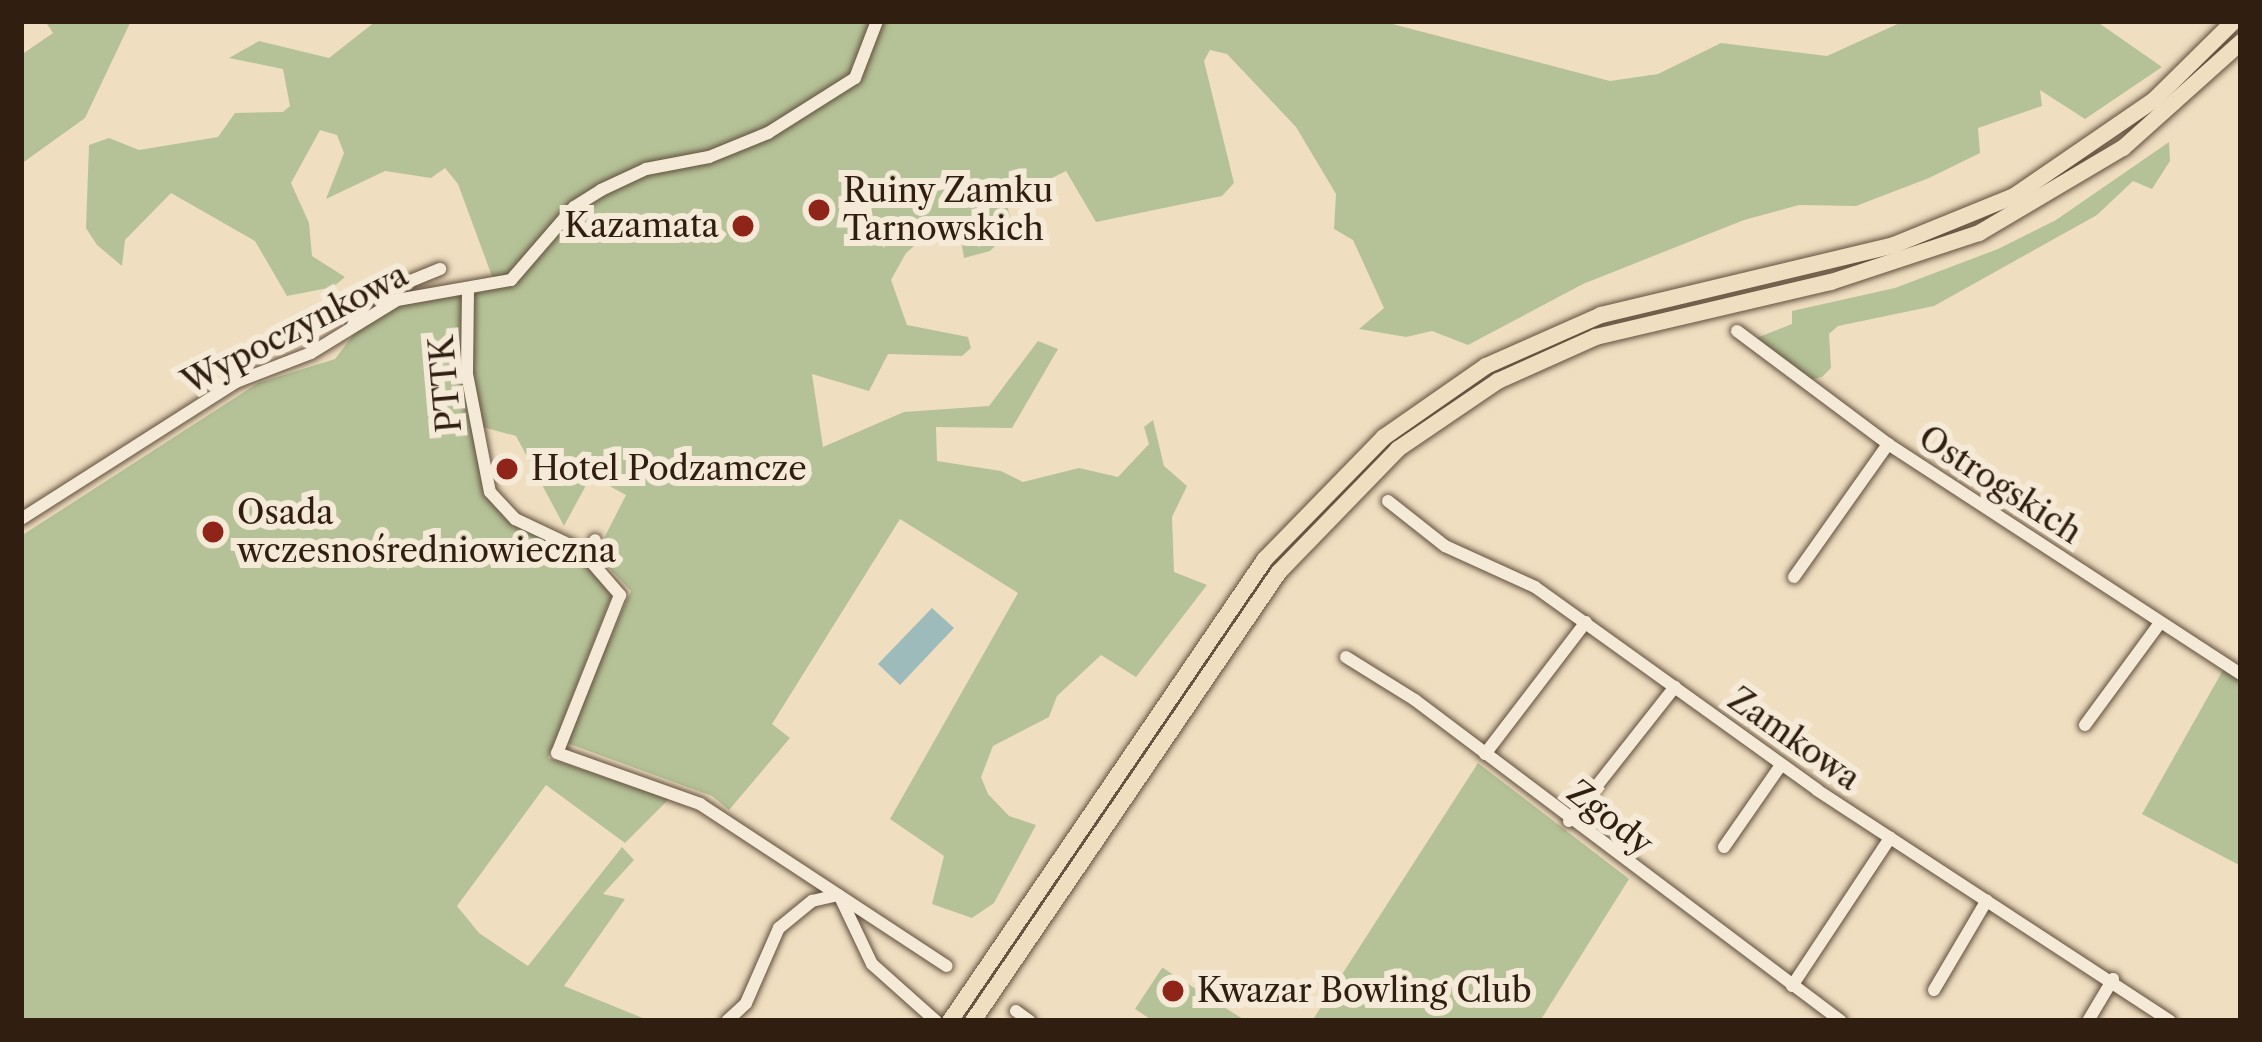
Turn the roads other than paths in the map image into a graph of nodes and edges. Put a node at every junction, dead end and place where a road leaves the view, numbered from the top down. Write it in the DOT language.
graph roads {
  1 [pos="877,21"];
  2 [pos="2234,21"];
  3 [pos="2241,42"];
  4 [pos="440,268"];
  5 [pos="467,290"];
  6 [pos="352,326"];
  7 [pos="1737,332"];
  8 [pos="1888,444"];
  9 [pos="1388,501"];
  10 [pos="21,519"];
  11 [pos="595,541"];
  12 [pos="592,559"];
  13 [pos="1794,578"];
  14 [pos="1586,622"];
  15 [pos="2160,622"];
  16 [pos="1346,657"];
  17 [pos="2241,674"];
  18 [pos="1675,687"];
  19 [pos="2085,724"];
  20 [pos="1485,754"];
  21 [pos="1781,765"];
  22 [pos="1569,821"];
  23 [pos="1890,838"];
  24 [pos="1724,847"];
  25 [pos="839,895"];
  26 [pos="1987,900"];
  27 [pos="947,966"];
  28 [pos="2113,979"];
  29 [pos="1792,986"];
  30 [pos="1934,990"];
  31 [pos="1016,1011"];
  32 [pos="727,1021"];
  33 [pos="937,1021"];
  34 [pos="950,1021"];
  35 [pos="973,1021"];
  36 [pos="1030,1021"];
  37 [pos="1841,1021"];
  38 [pos="2088,1021"];
  39 [pos="2170,1021"];
  1 -- 5 [label="street, Wypoczynkowa"];
  2 -- 34 [label="main road"];
  3 -- 35 [label="main road"];
  4 -- 6 [label="street"];
  5 -- 6 [label="street, Wypoczynkowa"];
  5 -- 12 [label="street, PTTK"];
  6 -- 10 [label="street, Wypoczynkowa"];
  7 -- 8 [label="street, Ostrogskich"];
  8 -- 13 [label="street"];
  8 -- 15 [label="street, Ostrogskich"];
  9 -- 14 [label="street, Zamkowa"];
  11 -- 12 [label="street"];
  12 -- 25 [label="street"];
  14 -- 18 [label="street, Zamkowa"];
  14 -- 20 [label="street"];
  15 -- 17 [label="street, Ostrogskich"];
  15 -- 19 [label="street"];
  16 -- 20 [label="street, Zgody"];
  18 -- 21 [label="street, Zamkowa"];
  18 -- 22 [label="street"];
  20 -- 22 [label="street, Zgody"];
  21 -- 23 [label="street, Zamkowa"];
  21 -- 24 [label="street"];
  22 -- 29 [label="street, Zgody"];
  23 -- 26 [label="street, Zamkowa"];
  23 -- 29 [label="street"];
  25 -- 27 [label="street"];
  25 -- 32 [label="street"];
  25 -- 33 [label="street"];
  26 -- 28 [label="street, Zamkowa"];
  26 -- 30 [label="street"];
  28 -- 38 [label="street"];
  28 -- 39 [label="street, Zamkowa"];
  29 -- 37 [label="street, Zgody"];
  31 -- 36 [label="street"];
}
